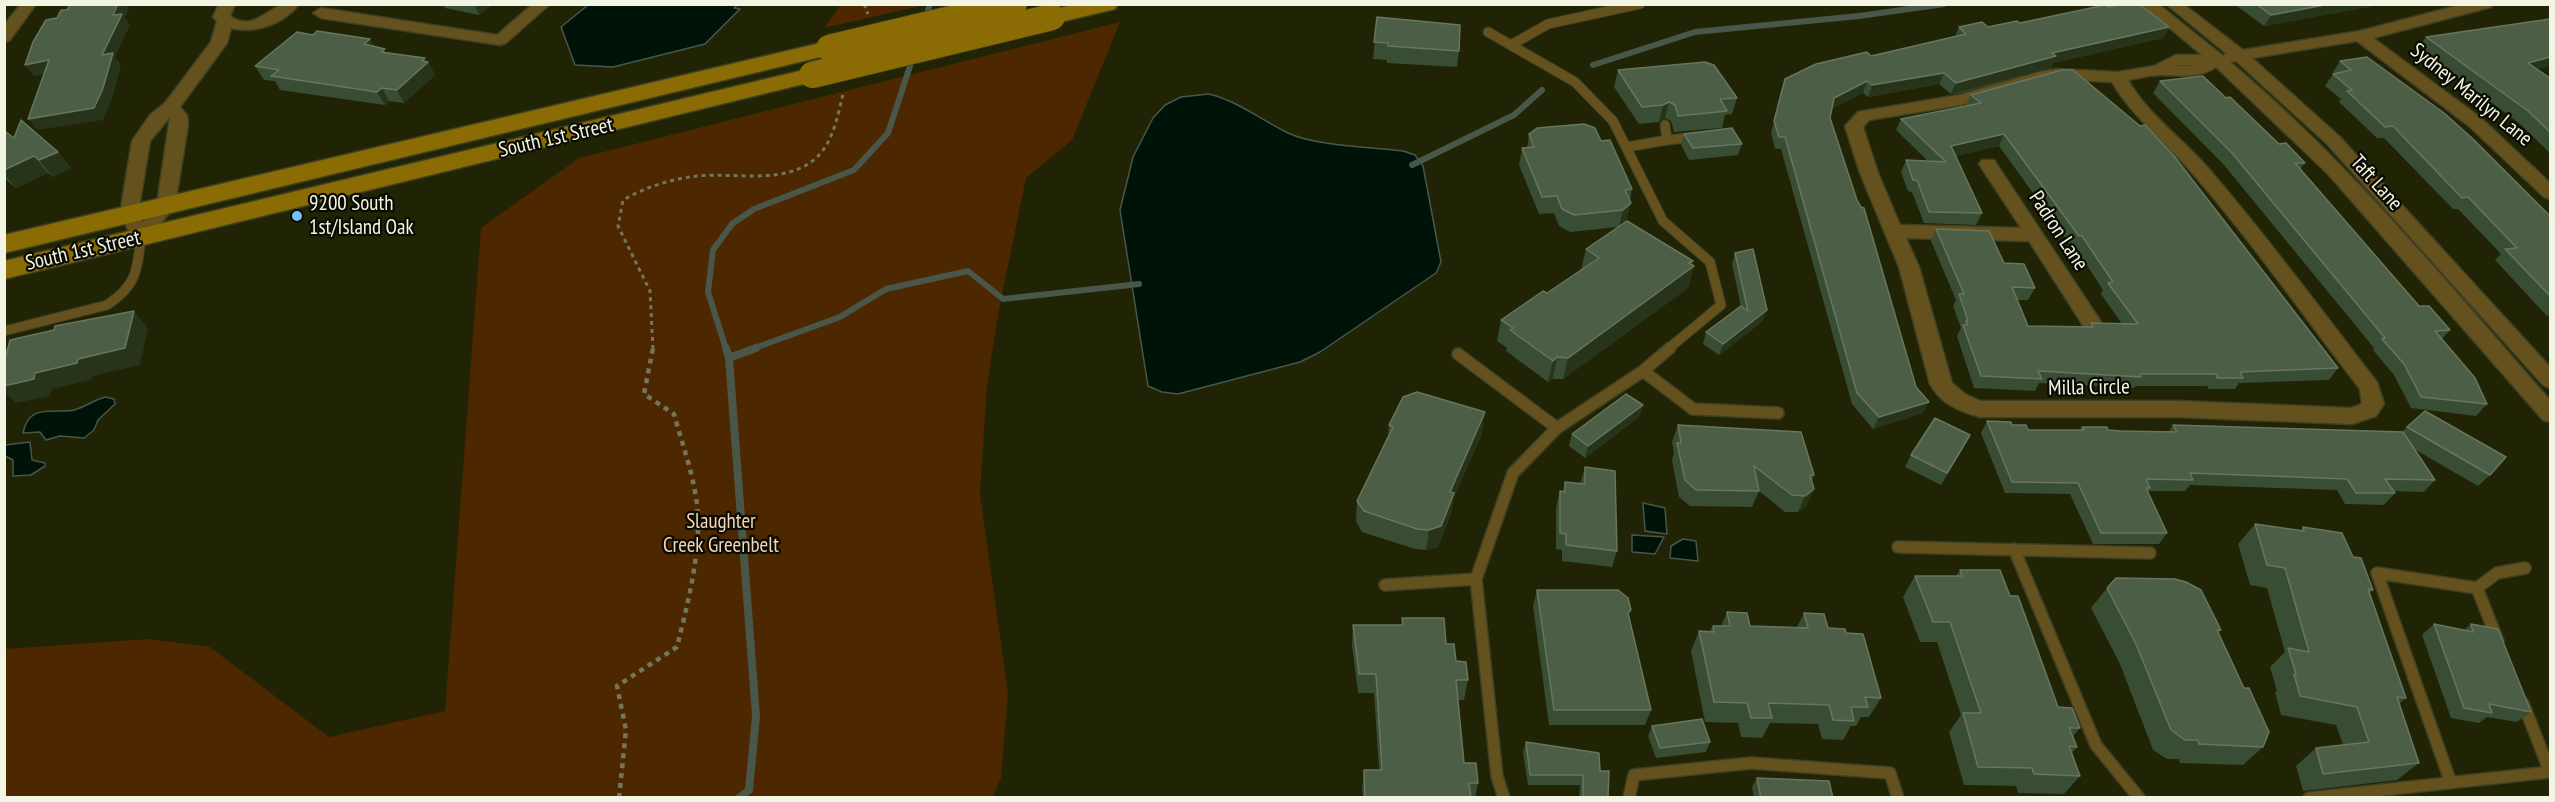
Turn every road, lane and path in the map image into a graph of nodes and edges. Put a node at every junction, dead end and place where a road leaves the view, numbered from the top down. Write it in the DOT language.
graph roads {
  1 [pos="30,4"];
  2 [pos="292,4"];
  3 [pos="301,4"];
  4 [pos="543,4"];
  5 [pos="864,4"];
  6 [pos="1014,4"];
  7 [pos="1107,4"];
  8 [pos="1640,4"];
  9 [pos="2148,4"];
  10 [pos="2173,4"];
  11 [pos="2485,4"];
  12 [pos="1622,6"];
  13 [pos="222,10"];
  14 [pos="321,12"];
  15 [pos="274,18"];
  16 [pos="876,22"];
  17 [pos="252,24"];
  18 [pos="1488,32"];
  19 [pos="2360,36"];
  20 [pos="4,37"];
  21 [pos="219,43"];
  22 [pos="1511,45"];
  23 [pos="2240,56"];
  24 [pos="2216,60"];
  25 [pos="2118,77"];
  26 [pos="844,87"];
  27 [pos="171,107"];
  28 [pos="1665,125"];
  29 [pos="1713,135"];
  30 [pos="1667,140"];
  31 [pos="1627,147"];
  32 [pos="1988,164"];
  33 [pos="2550,193"];
  34 [pos="166,206"];
  35 [pos="135,226"];
  36 [pos="1895,231"];
  37 [pos="2033,235"];
  38 [pos="4,244"];
  39 [pos="4,270"];
  40 [pos="2091,322"];
  41 [pos="4,331"];
  42 [pos="1458,354"];
  43 [pos="1642,371"];
  44 [pos="2550,380"];
  45 [pos="1778,413"];
  46 [pos="2550,414"];
  47 [pos="1557,428"];
  48 [pos="1898,547"];
  49 [pos="2014,549"];
  50 [pos="2150,553"];
  51 [pos="2525,568"];
  52 [pos="1476,579"];
  53 [pos="1385,585"];
  54 [pos="2477,588"];
  55 [pos="2503,653"];
  56 [pos="2516,686"];
  57 [pos="2550,772"];
  58 [pos="2451,783"];
  59 [pos="619,798"];
  60 [pos="1504,798"];
  61 [pos="1629,798"];
  62 [pos="1898,798"];
  63 [pos="2139,798"];
  64 [pos="2309,798"];
  1 -- 20 [label="street"];
  2 -- 15 [label="street"];
  3 -- 14 [label="street"];
  4 -- 14 [label="street"];
  5 -- 16 [label="path"];
  6 -- 34 [label="main road, South 1st Street, bridge"];
  7 -- 35 [label="main road, South 1st Street, bridge"];
  8 -- 12 [label="lane"];
  9 -- 24 [label="street, Taft Lane"];
  10 -- 23 [label="street, Taft Lane"];
  11 -- 19 [label="street, Milla Circle"];
  12 -- 22 [label="lane"];
  13 -- 17 [label="street"];
  13 -- 21 [label="street"];
  14 -- 15 [label="street"];
  15 -- 17 [label="street"];
  17 -- 21 [label="street"];
  18 -- 22 [label="lane"];
  19 -- 23 [label="street, Milla Circle"];
  19 -- 33 [label="street, Sydney Marilyn Lane"];
  21 -- 27 [label="street"];
  22 -- 31 [label="lane"];
  23 -- 24 [label="street, Milla Circle"];
  23 -- 44 [label="street, Taft Lane"];
  24 -- 25 [label="street, Milla Circle"];
  24 -- 46 [label="street, Taft Lane"];
  25 -- 36 [label="street, Milla Circle"];
  25 -- 36 [label="street, Milla Circle"];
  26 -- 59 [label="path"];
  27 -- 34 [label="street"];
  27 -- 35 [label="street"];
  28 -- 30 [label="lane"];
  29 -- 30 [label="lane"];
  30 -- 31 [label="lane"];
  31 -- 43 [label="lane"];
  32 -- 37 [label="street, Padron Lane"];
  34 -- 35 [label="main road, South 1st Street"];
  35 -- 38 [label="main road, South 1st Street"];
  35 -- 39 [label="main road, South 1st Street"];
  35 -- 41 [label="lane"];
  36 -- 37 [label="street"];
  37 -- 40 [label="street, Padron Lane"];
  42 -- 47 [label="lane"];
  43 -- 45 [label="lane"];
  43 -- 47 [label="lane"];
  47 -- 52 [label="lane"];
  48 -- 49 [label="lane"];
  49 -- 50 [label="lane"];
  49 -- 63 [label="lane"];
  51 -- 54 [label="lane"];
  52 -- 53 [label="lane"];
  52 -- 60 [label="lane"];
  54 -- 55 [label="lane"];
  54 -- 58 [label="lane"];
  56 -- 57 [label="lane"];
  57 -- 58 [label="lane"];
  58 -- 64 [label="lane"];
  61 -- 62 [label="lane"];
}
